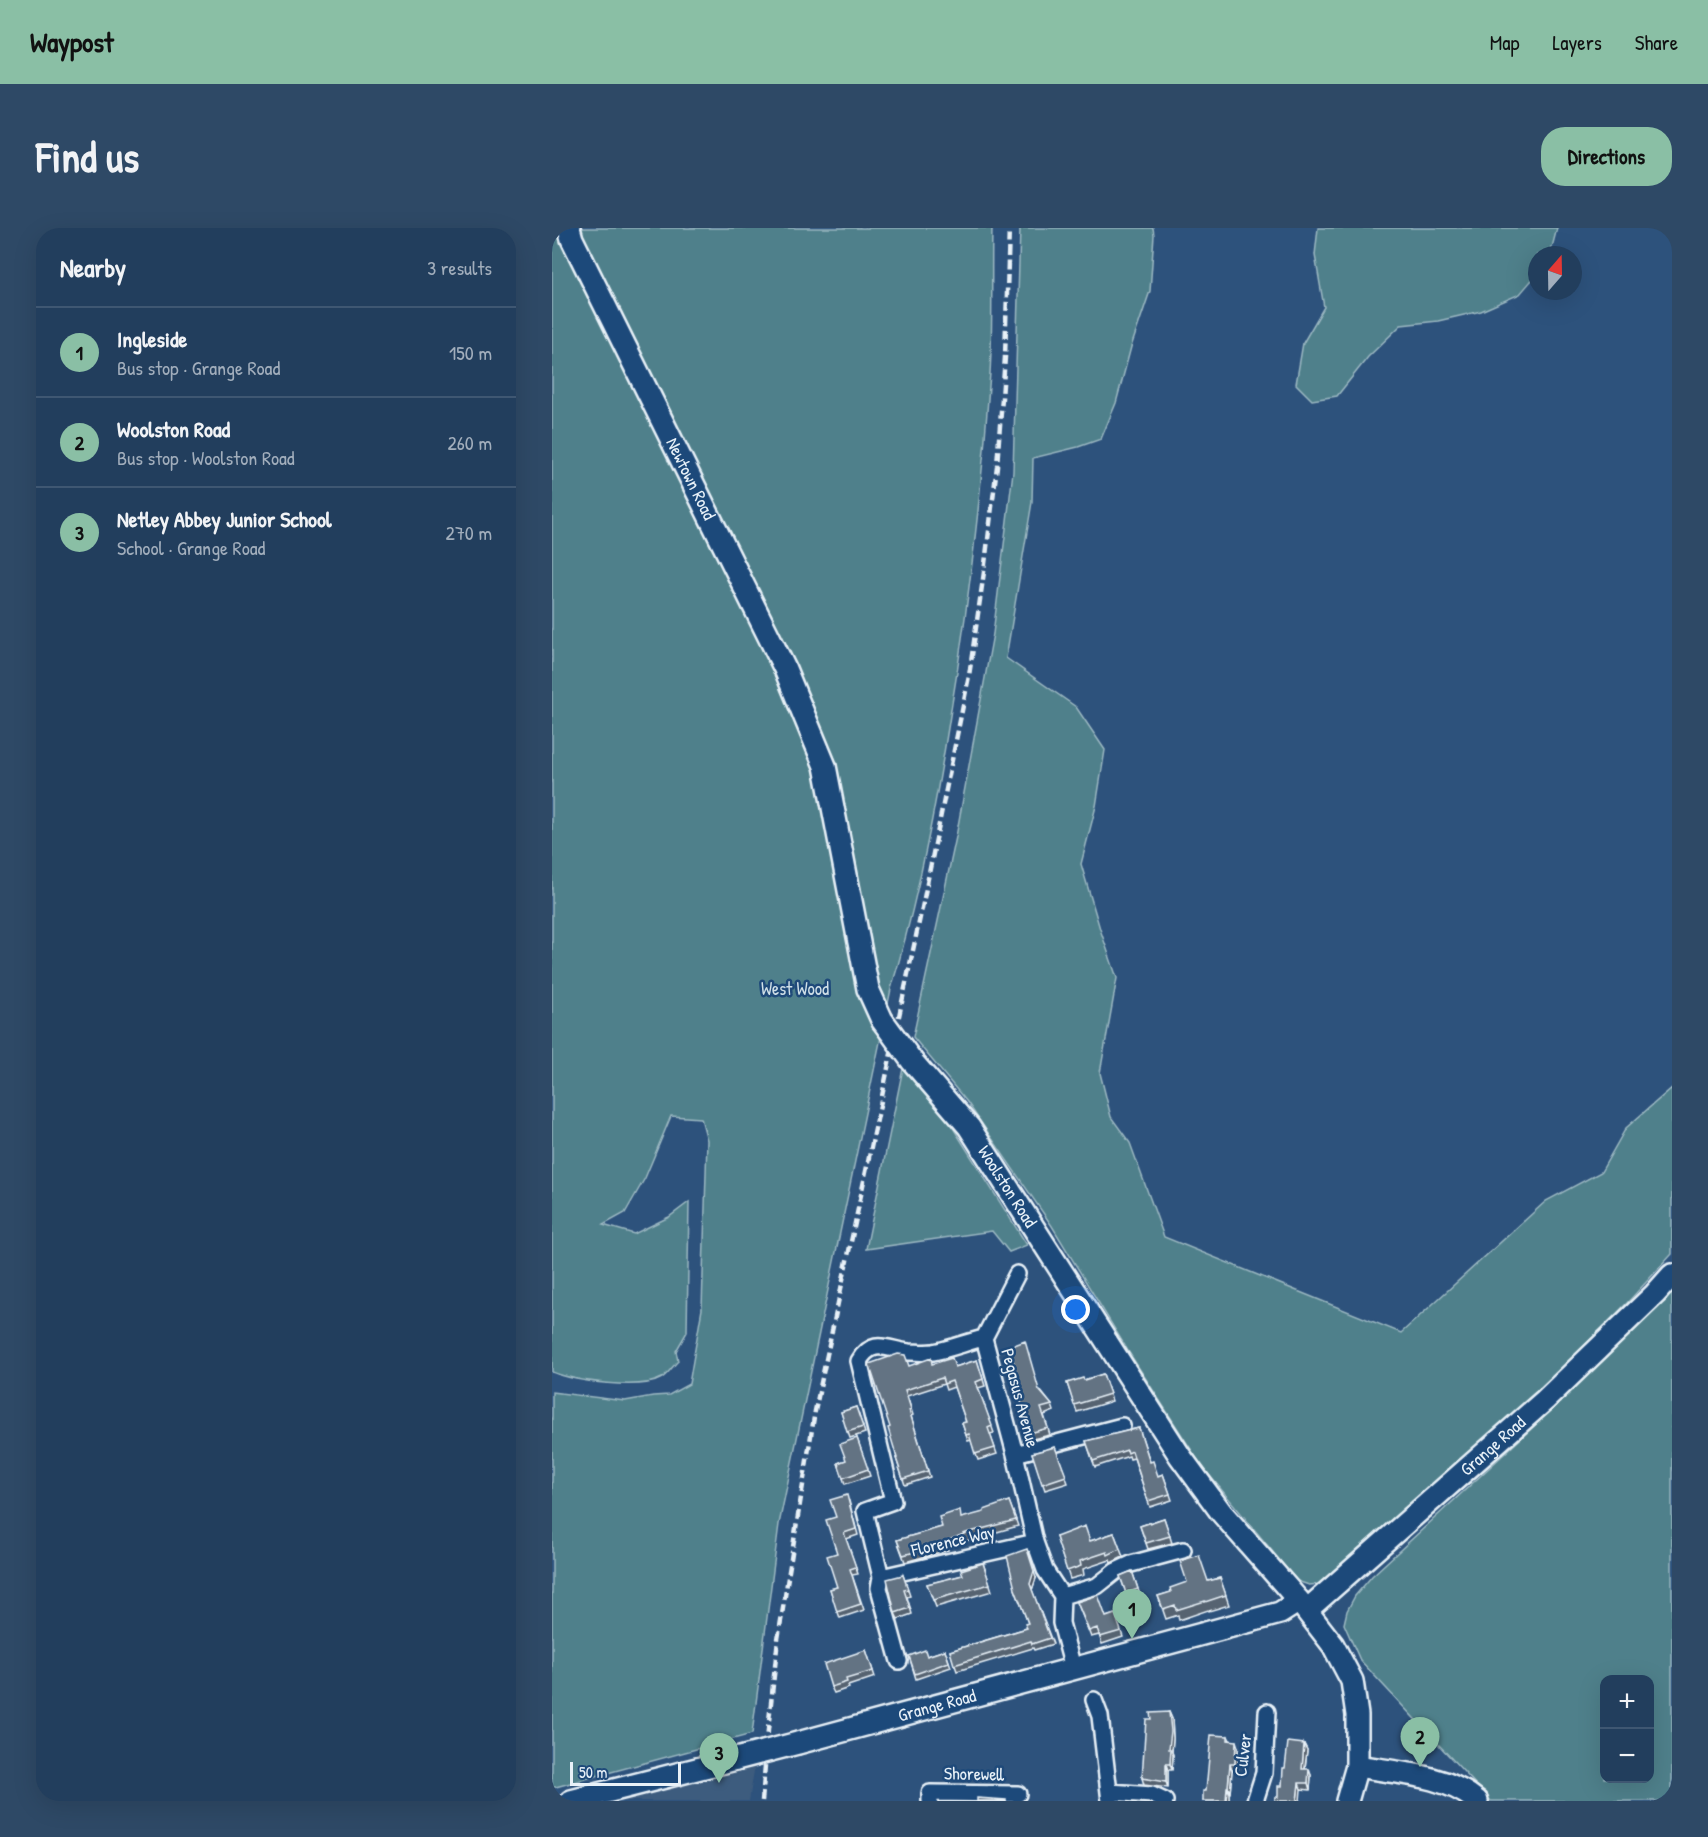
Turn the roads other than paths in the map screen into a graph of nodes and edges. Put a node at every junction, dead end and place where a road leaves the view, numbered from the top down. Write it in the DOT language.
graph roads {
  1 [pos="569,228"];
  2 [pos="810,730"];
  3 [pos="1017,1274"];
  4 [pos="1672,1275"];
  5 [pos="984,1338"];
  6 [pos="1122,1426"];
  7 [pos="1015,1454"];
  8 [pos="1035,1542"];
  9 [pos="1183,1550"];
  10 [pos="881,1577"];
  11 [pos="1062,1596"];
  12 [pos="1303,1606"];
  13 [pos="898,1661"];
  14 [pos="1074,1668"];
  15 [pos="1094,1700"];
  16 [pos="1267,1713"];
  17 [pos="1357,1766"];
  18 [pos="1018,1794"];
  19 [pos="930,1797"];
  20 [pos="1110,1797"];
  21 [pos="571,1801"];
  22 [pos="1165,1801"];
  23 [pos="1255,1801"];
  24 [pos="1347,1801"];
  25 [pos="1477,1801"];
  1 -- 2 [label="street, Newtown Road"];
  2 -- 12 [label="street, Woolston Road, bridge"];
  3 -- 5 [label="street"];
  4 -- 12 [label="street, Grange Road"];
  5 -- 7 [label="street, Pegasus Avenue"];
  5 -- 10 [label="street, Pegasus Avenue"];
  6 -- 7 [label="street"];
  7 -- 8 [label="street, Pegasus Avenue"];
  8 -- 10 [label="street, Florence Way"];
  8 -- 11 [label="street, Pegasus Avenue"];
  9 -- 11 [label="street"];
  10 -- 13 [label="street, Pegasus Avenue"];
  11 -- 14 [label="street"];
  12 -- 14 [label="street, Grange Road"];
  12 -- 17 [label="street, Woolston Road"];
  14 -- 21 [label="street, Grange Road, bridge"];
  15 -- 20 [label="street"];
  16 -- 23 [label="street, Culver"];
  17 -- 24 [label="street, Woolston Road"];
  17 -- 25 [label="street"];
  18 -- 19 [label="street, Shorewell"];
  20 -- 22 [label="street"];
}
